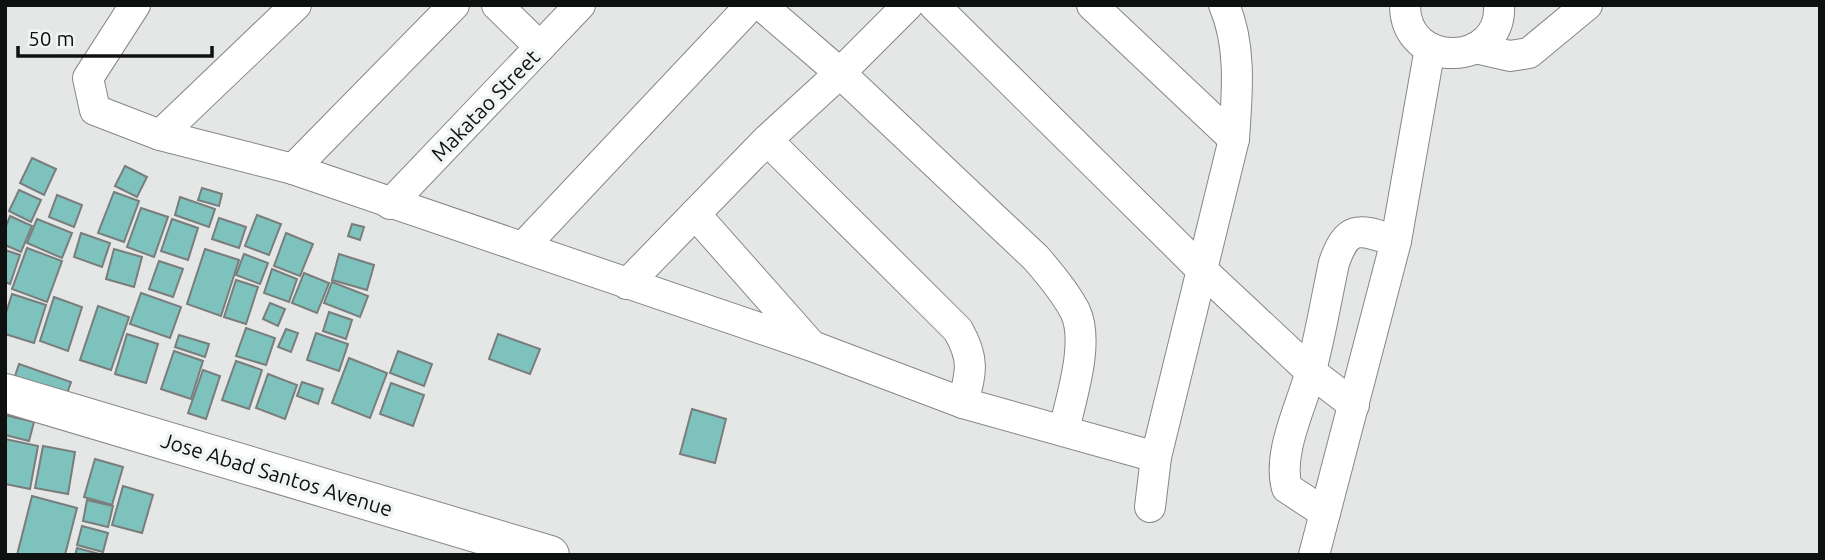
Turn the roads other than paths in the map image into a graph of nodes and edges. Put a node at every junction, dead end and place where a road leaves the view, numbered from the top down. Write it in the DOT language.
graph roads {
  1 [pos="135,5"];
  2 [pos="296,5"];
  3 [pos="454,5"];
  4 [pos="497,5"];
  5 [pos="580,5"];
  6 [pos="751,5"];
  7 [pos="761,5"];
  8 [pos="908,5"];
  9 [pos="934,5"];
  10 [pos="1092,5"];
  11 [pos="1405,5"];
  12 [pos="1499,5"];
  13 [pos="1587,5"];
  14 [pos="1225,7"];
  15 [pos="540,47"];
  16 [pos="1430,48"];
  17 [pos="1475,48"];
  18 [pos="840,73"];
  19 [pos="160,135"];
  20 [pos="1234,139"];
  21 [pos="767,140"];
  22 [pos="293,169"];
  23 [pos="390,204"];
  24 [pos="695,214"];
  25 [pos="1396,241"];
  26 [pos="523,247"];
  27 [pos="1203,271"];
  28 [pos="627,284"];
  29 [pos="812,346"];
  30 [pos="1311,372"];
  31 [pos="5,393"];
  32 [pos="963,403"];
  33 [pos="1354,405"];
  34 [pos="1064,430"];
  35 [pos="1156,457"];
  36 [pos="1150,507"];
  37 [pos="1325,513"];
  38 [pos="550,555"];
  39 [pos="1314,555"];
  1 -- 19 [label="street"];
  2 -- 19 [label="street"];
  3 -- 22 [label="street"];
  4 -- 15 [label="street"];
  5 -- 15 [label="street, Makatao Street"];
  6 -- 26 [label="street"];
  7 -- 18 [label="street"];
  8 -- 18 [label="street"];
  9 -- 27 [label="street"];
  10 -- 20 [label="street"];
  11 -- 16 [label="street"];
  12 -- 17 [label="street"];
  13 -- 17 [label="street"];
  14 -- 20 [label="street"];
  15 -- 23 [label="street, Makatao Street"];
  16 -- 17 [label="street"];
  16 -- 25 [label="street"];
  18 -- 21 [label="street"];
  18 -- 34 [label="street"];
  19 -- 22 [label="street"];
  20 -- 27 [label="street"];
  21 -- 24 [label="street"];
  21 -- 32 [label="street"];
  22 -- 23 [label="street"];
  23 -- 26 [label="street"];
  24 -- 28 [label="street"];
  24 -- 29 [label="street"];
  25 -- 30 [label="street"];
  25 -- 33 [label="street"];
  26 -- 28 [label="street"];
  27 -- 30 [label="street"];
  27 -- 35 [label="street"];
  28 -- 29 [label="street"];
  29 -- 32 [label="street"];
  30 -- 33 [label="street"];
  30 -- 37 [label="street"];
  31 -- 38 [label="highway, Jose Abad Santos Avenue"];
  32 -- 34 [label="street"];
  33 -- 37 [label="street"];
  34 -- 35 [label="street"];
  35 -- 36 [label="street"];
  37 -- 39 [label="street"];
}
